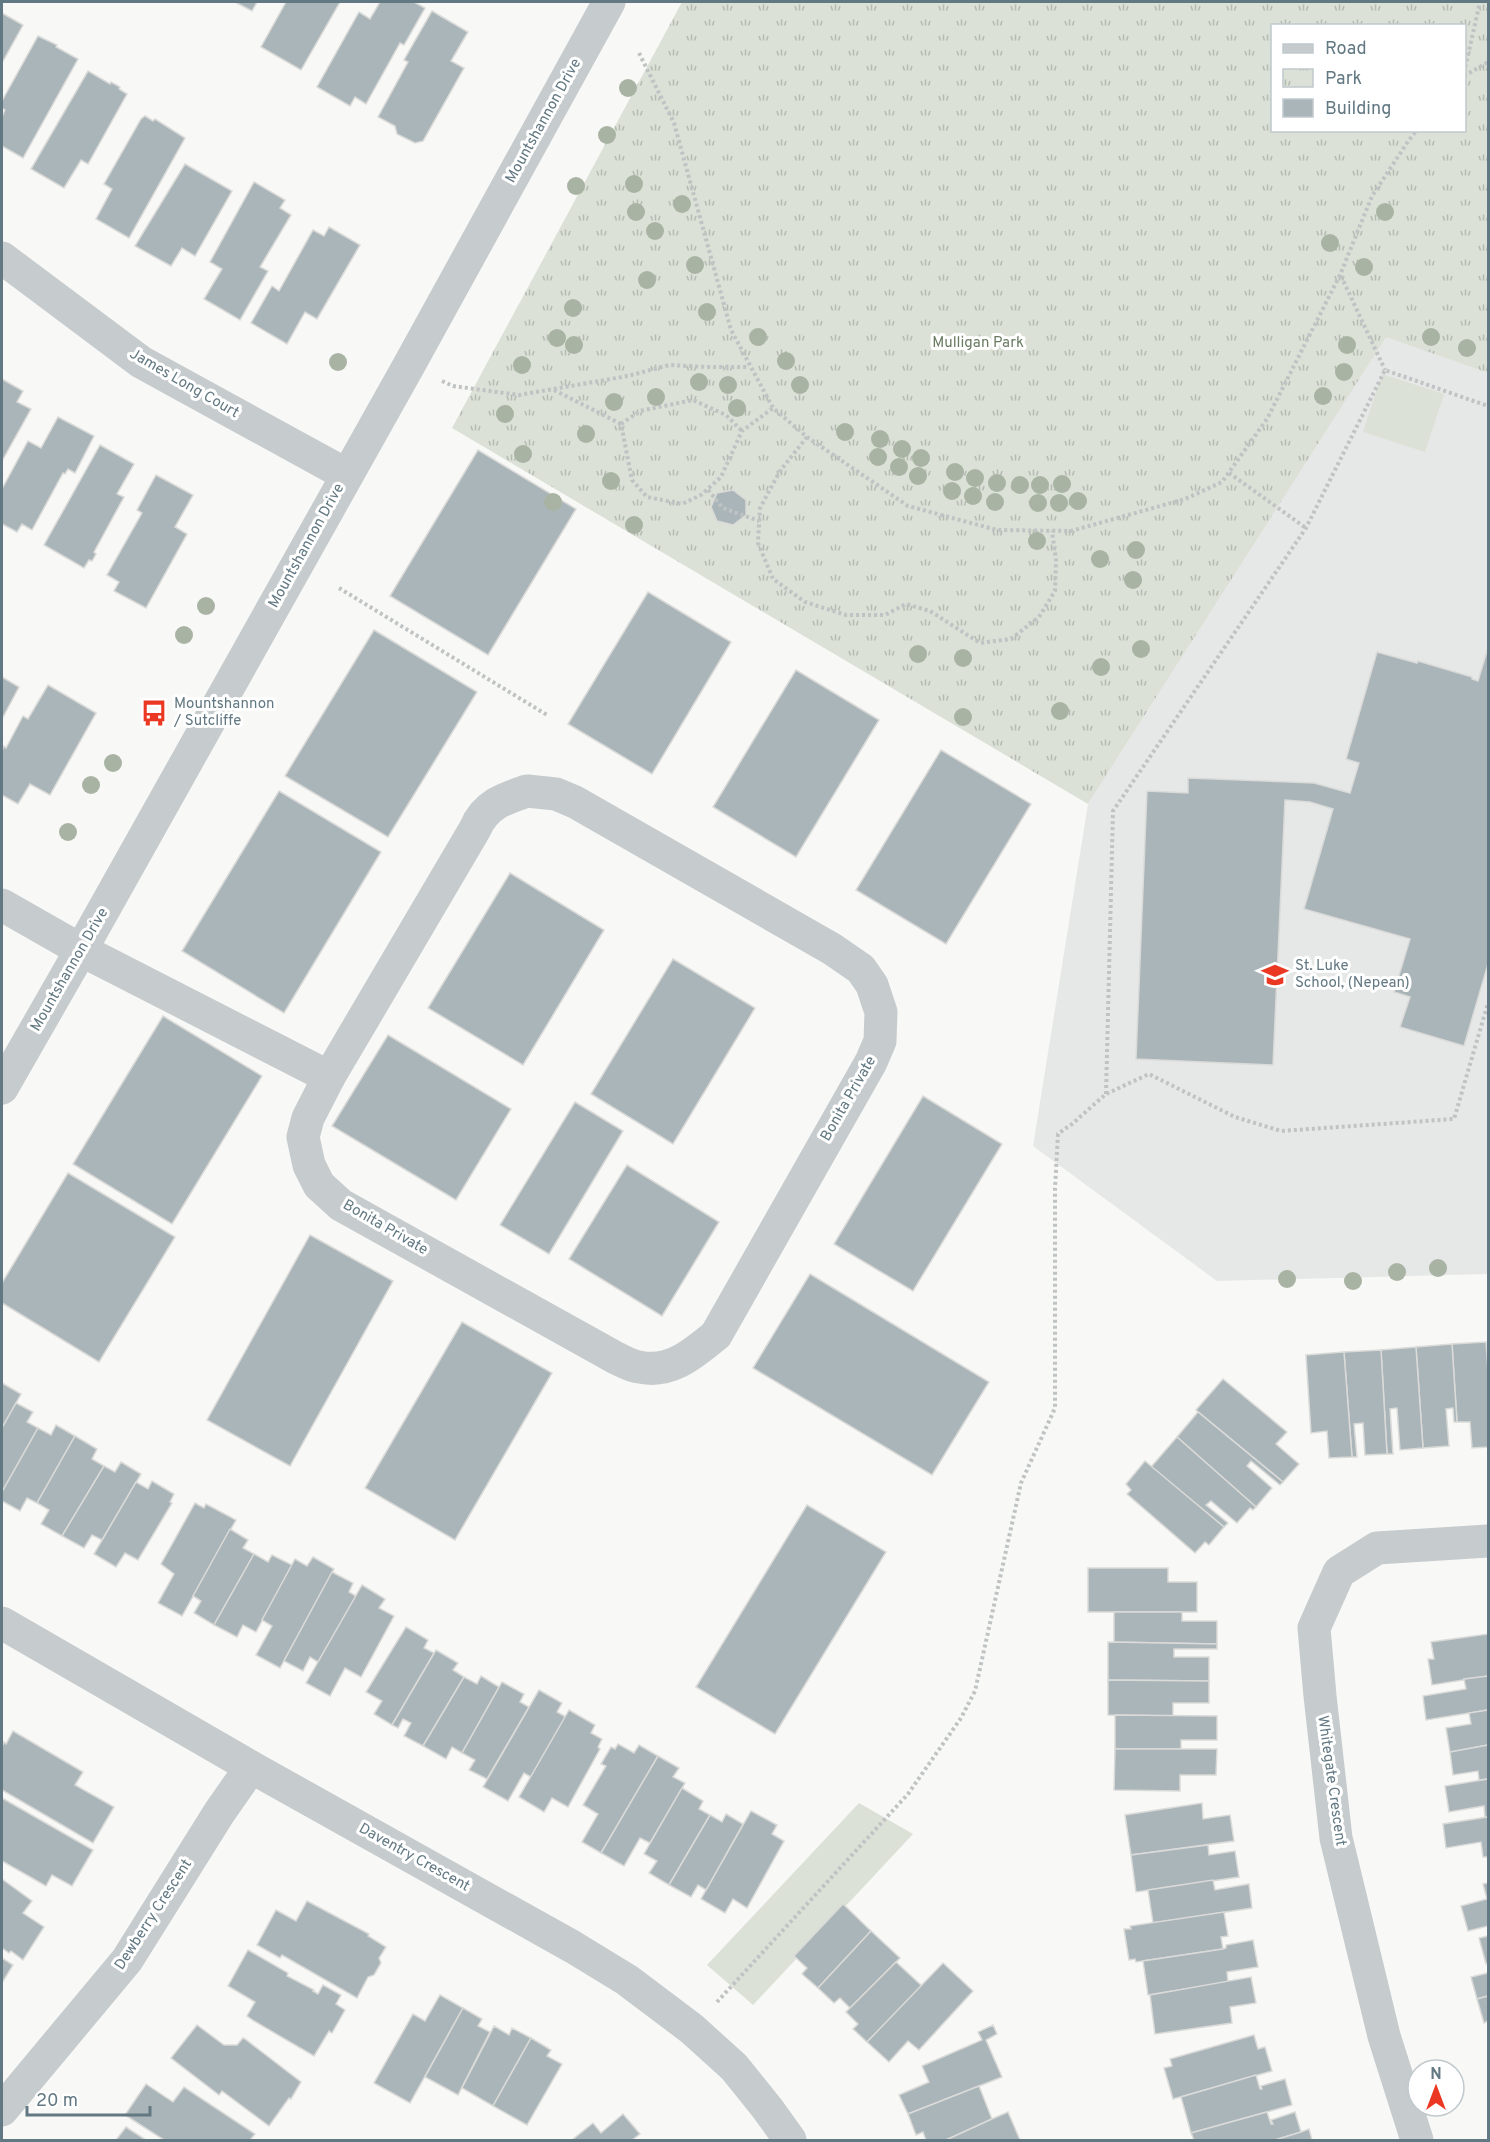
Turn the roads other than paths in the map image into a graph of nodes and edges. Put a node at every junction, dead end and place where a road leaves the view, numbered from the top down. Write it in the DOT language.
graph roads {
  1 [pos="609,2"];
  2 [pos="2,258"];
  3 [pos="346,475"];
  4 [pos="2,905"];
  5 [pos="81,950"];
  6 [pos="329,1077"];
  7 [pos="2,1088"];
  8 [pos="1488,1541"];
  9 [pos="2,1623"];
  10 [pos="251,1767"];
  11 [pos="2,2110"];
  12 [pos="790,2140"];
  13 [pos="1417,2140"];
  1 -- 3 [label="street, Mountshannon Drive"];
  2 -- 3 [label="street, James Long Court"];
  3 -- 5 [label="street, Mountshannon Drive"];
  4 -- 5 [label="street"];
  5 -- 6 [label="street"];
  5 -- 7 [label="street, Mountshannon Drive"];
  6 -- 6 [label="street, Bonita Private"];
  8 -- 13 [label="street, Whitegate Crescent"];
  9 -- 10 [label="street, Daventry Crescent"];
  10 -- 11 [label="street, Dewberry Crescent"];
  10 -- 12 [label="street, Daventry Crescent"];
}
